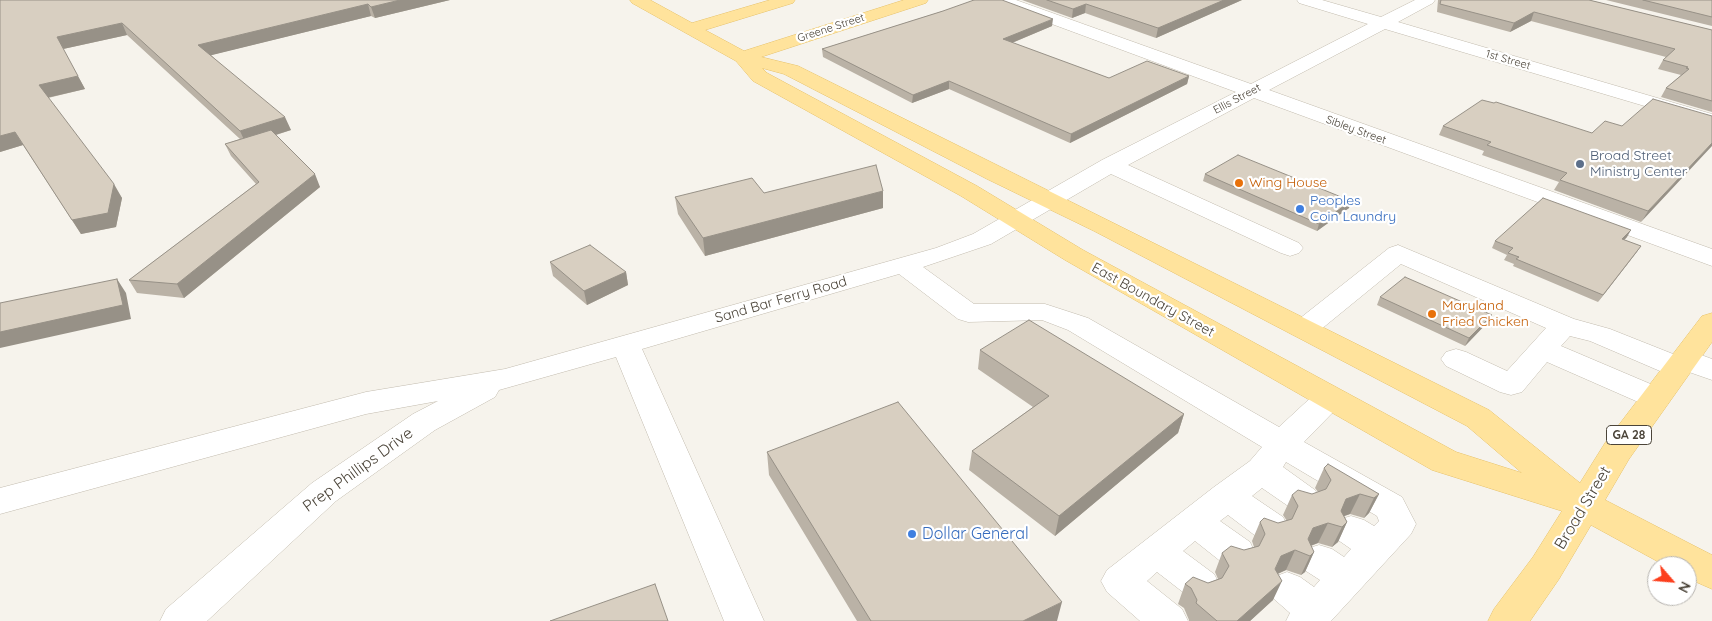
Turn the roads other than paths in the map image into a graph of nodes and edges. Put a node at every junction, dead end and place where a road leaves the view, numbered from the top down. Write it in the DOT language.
graph roads {
  1 [pos="638,0"];
  2 [pos="787,0"];
  3 [pos="920,0"];
  4 [pos="1001,0"];
  5 [pos="1305,0"];
  6 [pos="1427,0"];
  7 [pos="1382,23"];
  8 [pos="692,28"];
  9 [pos="742,57"];
  10 [pos="1251,92"];
  11 [pos="1712,120"];
  12 [pos="1110,165"];
  13 [pos="1048,200"];
  14 [pos="1016,219"];
  15 [pos="1290,248"];
  16 [pos="1712,258"];
  17 [pos="904,266"];
  18 [pos="1712,322"];
  19 [pos="1564,325"];
  20 [pos="1304,329"];
  21 [pos="625,344"];
  22 [pos="1543,349"];
  23 [pos="1456,359"];
  24 [pos="1681,363"];
  25 [pos="1712,370"];
  26 [pos="505,379"];
  27 [pos="1329,398"];
  28 [pos="1656,398"];
  29 [pos="1272,457"];
  30 [pos="1226,496"];
  31 [pos="1303,498"];
  32 [pos="0,501"];
  33 [pos="1584,505"];
  34 [pos="1195,522"];
  35 [pos="1270,526"];
  36 [pos="1156,550"];
  37 [pos="1237,553"];
  38 [pos="1712,573"];
  39 [pos="1200,585"];
  40 [pos="1287,588"];
  41 [pos="1311,616"];
  42 [pos="180,621"];
  43 [pos="744,621"];
  44 [pos="1168,621"];
  45 [pos="1508,621"];
  1 -- 8 [label="main road, East Boundary Street"];
  2 -- 8 [label="main road"];
  3 -- 9 [label="main road, Greene Street"];
  4 -- 10 [label="street, Sibley Street"];
  5 -- 7 [label="street, 1st Street"];
  6 -- 7 [label="street, Ellis Street"];
  7 -- 10 [label="street, Ellis Street"];
  7 -- 11 [label="street, 1st Street"];
  8 -- 9 [label="main road, East Boundary Street"];
  9 -- 13 [label="main road, East Boundary Street"];
  9 -- 14 [label="main road, East Boundary Street"];
  10 -- 12 [label="street, Ellis Street"];
  10 -- 16 [label="street, Sibley Street"];
  12 -- 13 [label="street, Ellis Street"];
  12 -- 15 [label="street"];
  13 -- 14 [label="street, Sand Bar Ferry Road"];
  13 -- 20 [label="main road, East Boundary Street"];
  14 -- 17 [label="street, Sand Bar Ferry Road"];
  14 -- 27 [label="main road, East Boundary Street"];
  17 -- 21 [label="street, Sand Bar Ferry Road"];
  17 -- 29 [label="street"];
  18 -- 24 [label="main road, Broad Street / GA 28"];
  19 -- 20 [label="street"];
  19 -- 22 [label="street"];
  19 -- 24 [label="street"];
  20 -- 33 [label="main road, East Boundary Street"];
  21 -- 26 [label="street, Sand Bar Ferry Road"];
  21 -- 43 [label="street"];
  22 -- 23 [label="street"];
  22 -- 28 [label="street"];
  24 -- 25 [label="street"];
  24 -- 28 [label="main road, Broad Street / GA 28"];
  26 -- 32 [label="street"];
  26 -- 42 [label="street, Prep Phillips Drive"];
  27 -- 29 [label="street"];
  27 -- 33 [label="main road, East Boundary Street"];
  28 -- 33 [label="main road, Broad Street / GA 28"];
  29 -- 30 [label="street"];
  29 -- 31 [label="street"];
  29 -- 41 [label="street"];
  30 -- 34 [label="street"];
  30 -- 35 [label="street"];
  33 -- 38 [label="main road, East Boundary Street"];
  33 -- 45 [label="main road, Broad Street / GA 28"];
  34 -- 36 [label="street"];
  34 -- 37 [label="street"];
  36 -- 39 [label="street"];
  36 -- 44 [label="street"];
  40 -- 41 [label="street"];
}
